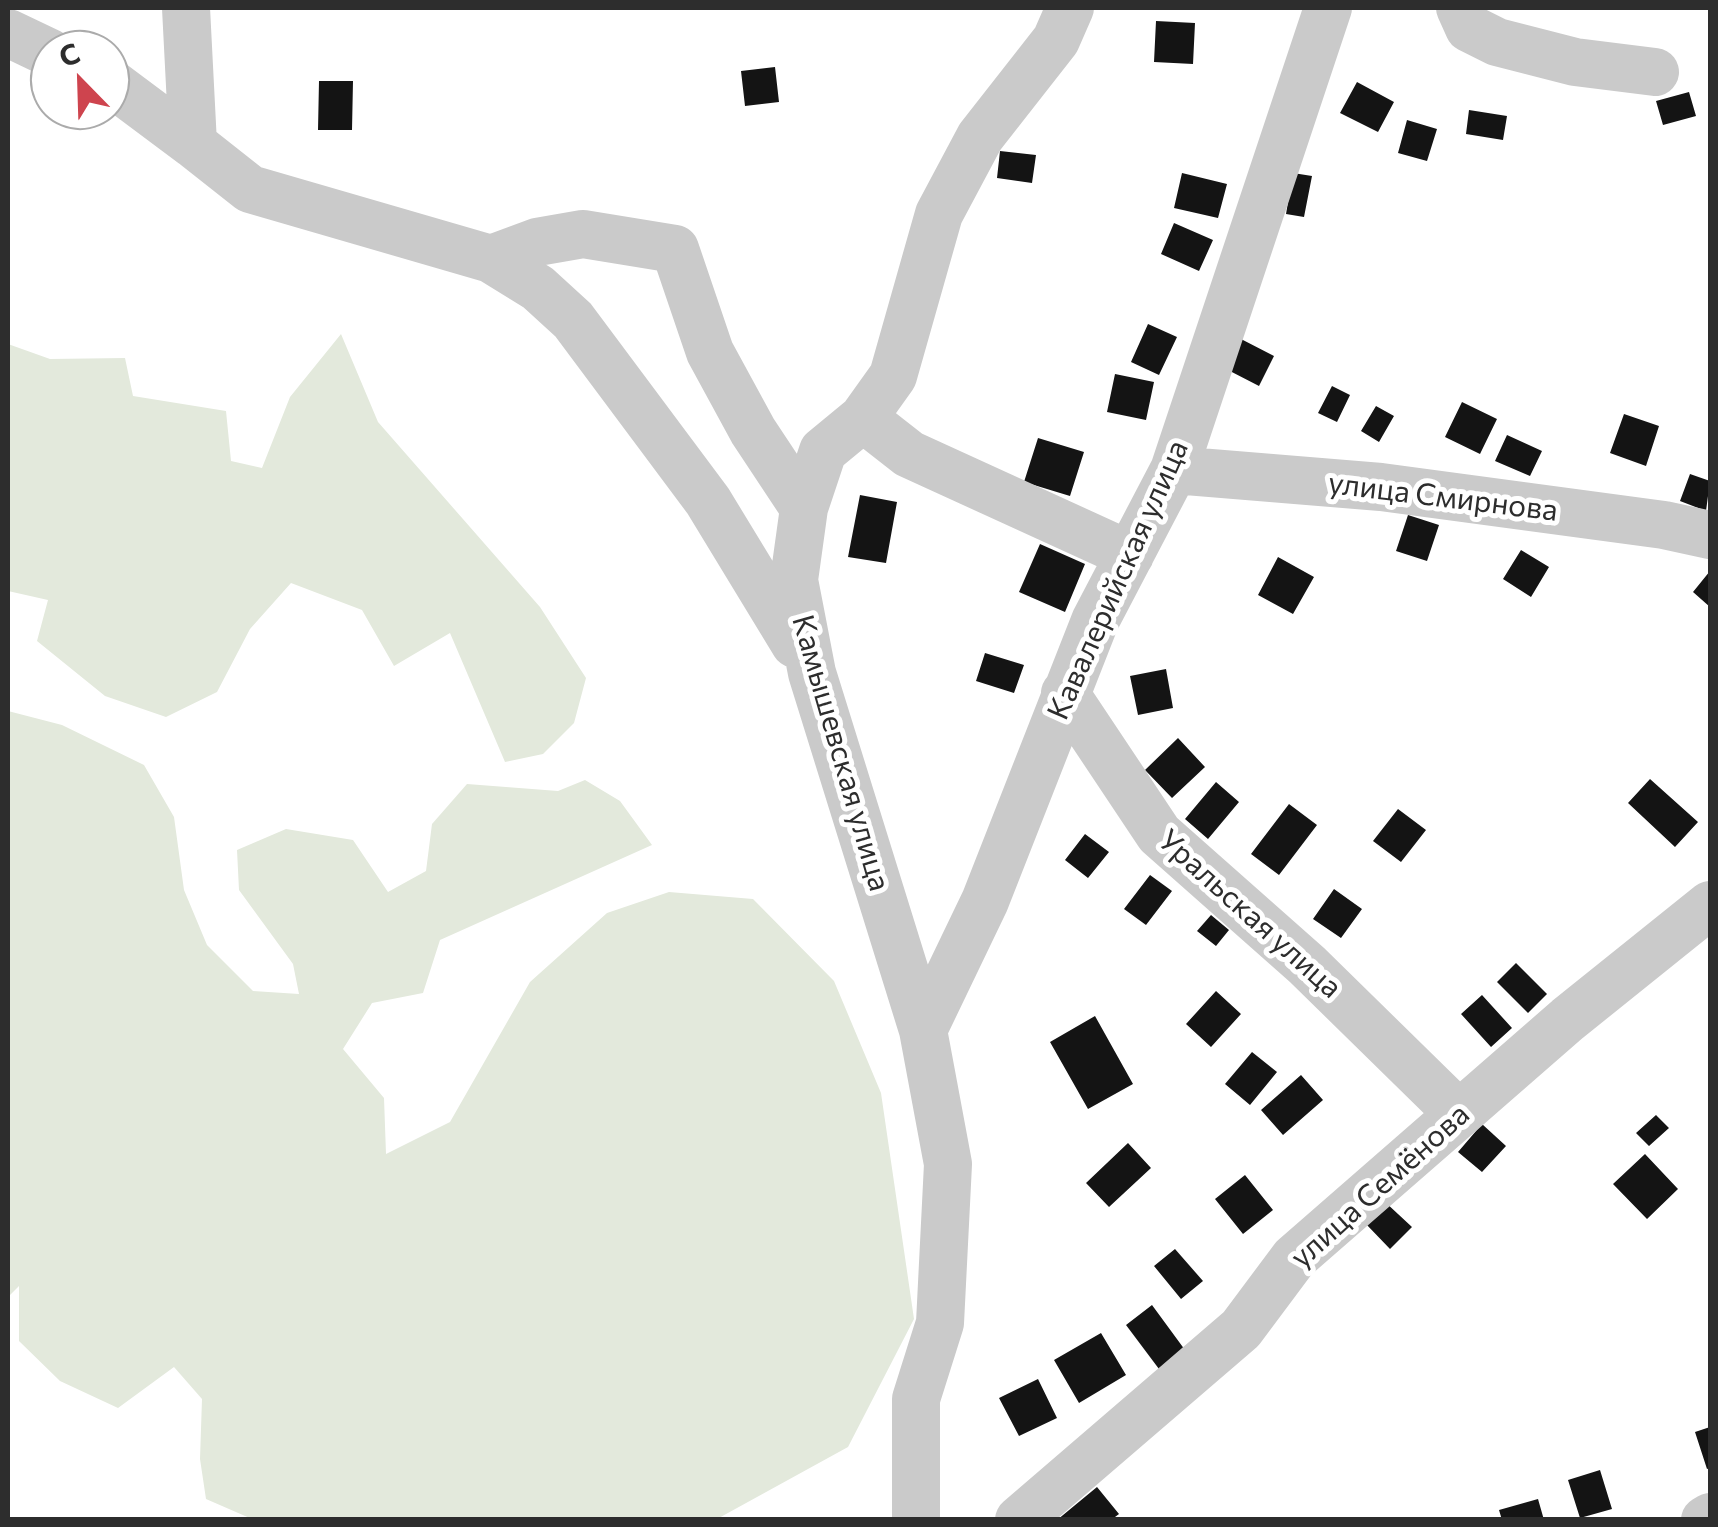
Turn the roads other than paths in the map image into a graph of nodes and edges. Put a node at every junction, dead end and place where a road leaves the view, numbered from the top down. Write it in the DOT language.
graph roads {
  1 [pos="186,8"];
  2 [pos="1070,8"];
  3 [pos="1328,8"];
  4 [pos="1460,8"];
  5 [pos="1654,72"];
  6 [pos="130,97"];
  7 [pos="193,144"];
  8 [pos="491,259"];
  9 [pos="863,418"];
  10 [pos="1174,470"];
  11 [pos="804,508"];
  12 [pos="1710,535"];
  13 [pos="1130,555"];
  14 [pos="812,673"];
  15 [pos="1065,693"];
  16 [pos="1710,905"];
  17 [pos="923,1030"];
  18 [pos="1459,1114"];
  19 [pos="916,1520"];
  20 [pos="1018,1520"];
  1 -- 7 [label="street"];
  2 -- 9 [label="street, Камышевская улица"];
  3 -- 10 [label="street, Кавалерийская улица"];
  4 -- 5 [label="street"];
  6 -- 7 [label="street"];
  7 -- 8 [label="street"];
  8 -- 11 [label="street"];
  8 -- 14 [label="street"];
  9 -- 11 [label="street, Камышевская улица"];
  9 -- 13 [label="street"];
  10 -- 12 [label="street, улица Смирнова"];
  10 -- 13 [label="street, Кавалерийская улица"];
  11 -- 14 [label="street, Камышевская улица"];
  13 -- 15 [label="street, Кавалерийская улица"];
  14 -- 17 [label="street, Камышевская улица"];
  15 -- 17 [label="street, Кавалерийская улица"];
  15 -- 18 [label="street, Уральская улица"];
  16 -- 18 [label="street, улица Семёнова"];
  17 -- 19 [label="street, Камышевская улица"];
  18 -- 20 [label="street, улица Семёнова"];
}
